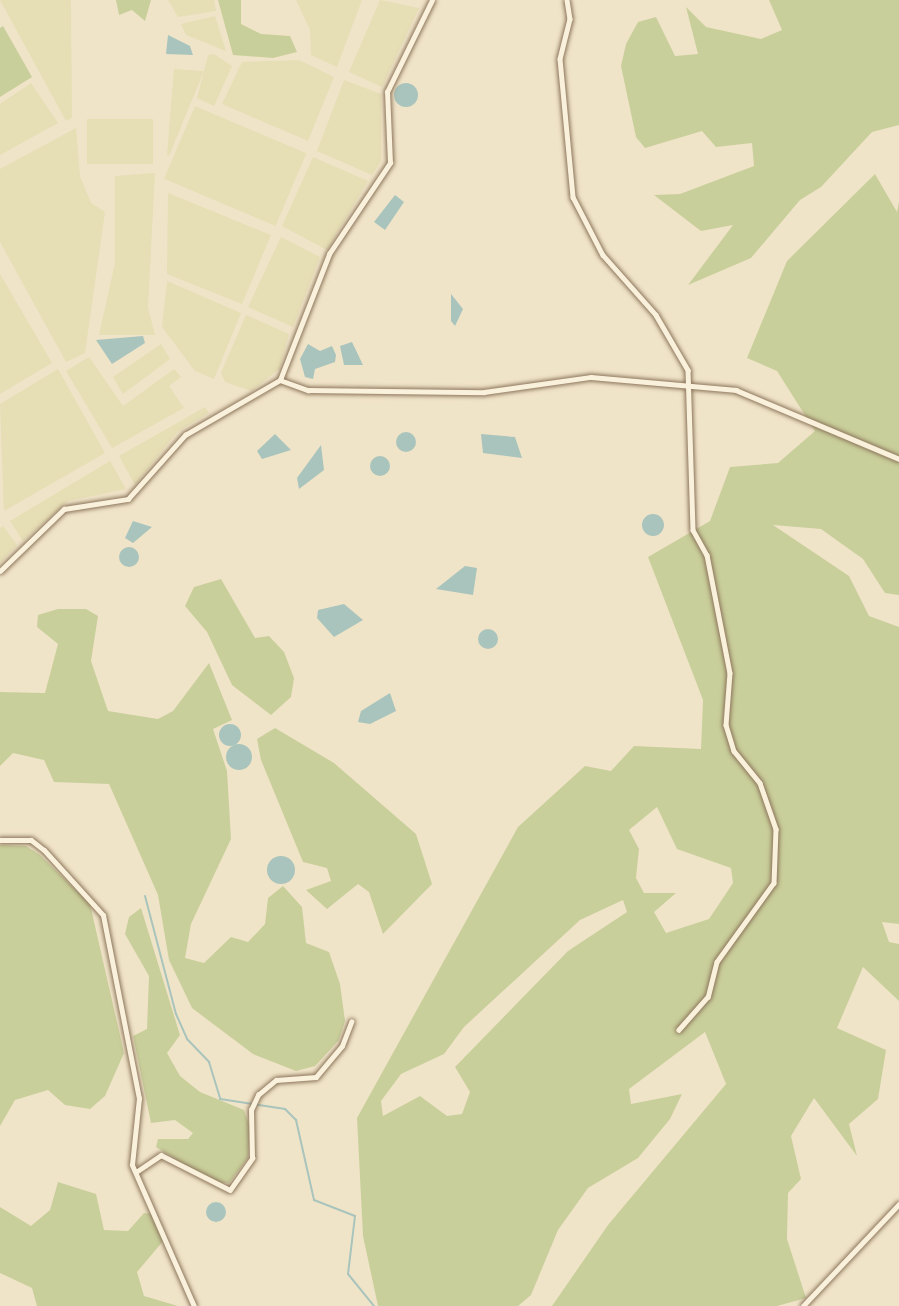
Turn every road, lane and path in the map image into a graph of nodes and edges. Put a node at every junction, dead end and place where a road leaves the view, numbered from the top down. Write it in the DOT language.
graph roads {
  1 [pos="432,0"];
  2 [pos="567,0"];
  3 [pos="281,380"];
  4 [pos="691,388"];
  5 [pos="899,459"];
  6 [pos="0,571"];
  7 [pos="0,840"];
  8 [pos="351,1022"];
  9 [pos="679,1030"];
  10 [pos="136,1172"];
  11 [pos="899,1204"];
  12 [pos="194,1306"];
  13 [pos="803,1306"];
  1 -- 3 [label="street"];
  2 -- 4 [label="street"];
  3 -- 4 [label="street"];
  3 -- 6 [label="street"];
  4 -- 5 [label="street"];
  4 -- 9 [label="street"];
  7 -- 10 [label="street"];
  8 -- 10 [label="street"];
  10 -- 12 [label="street"];
  11 -- 13 [label="street"];
}
